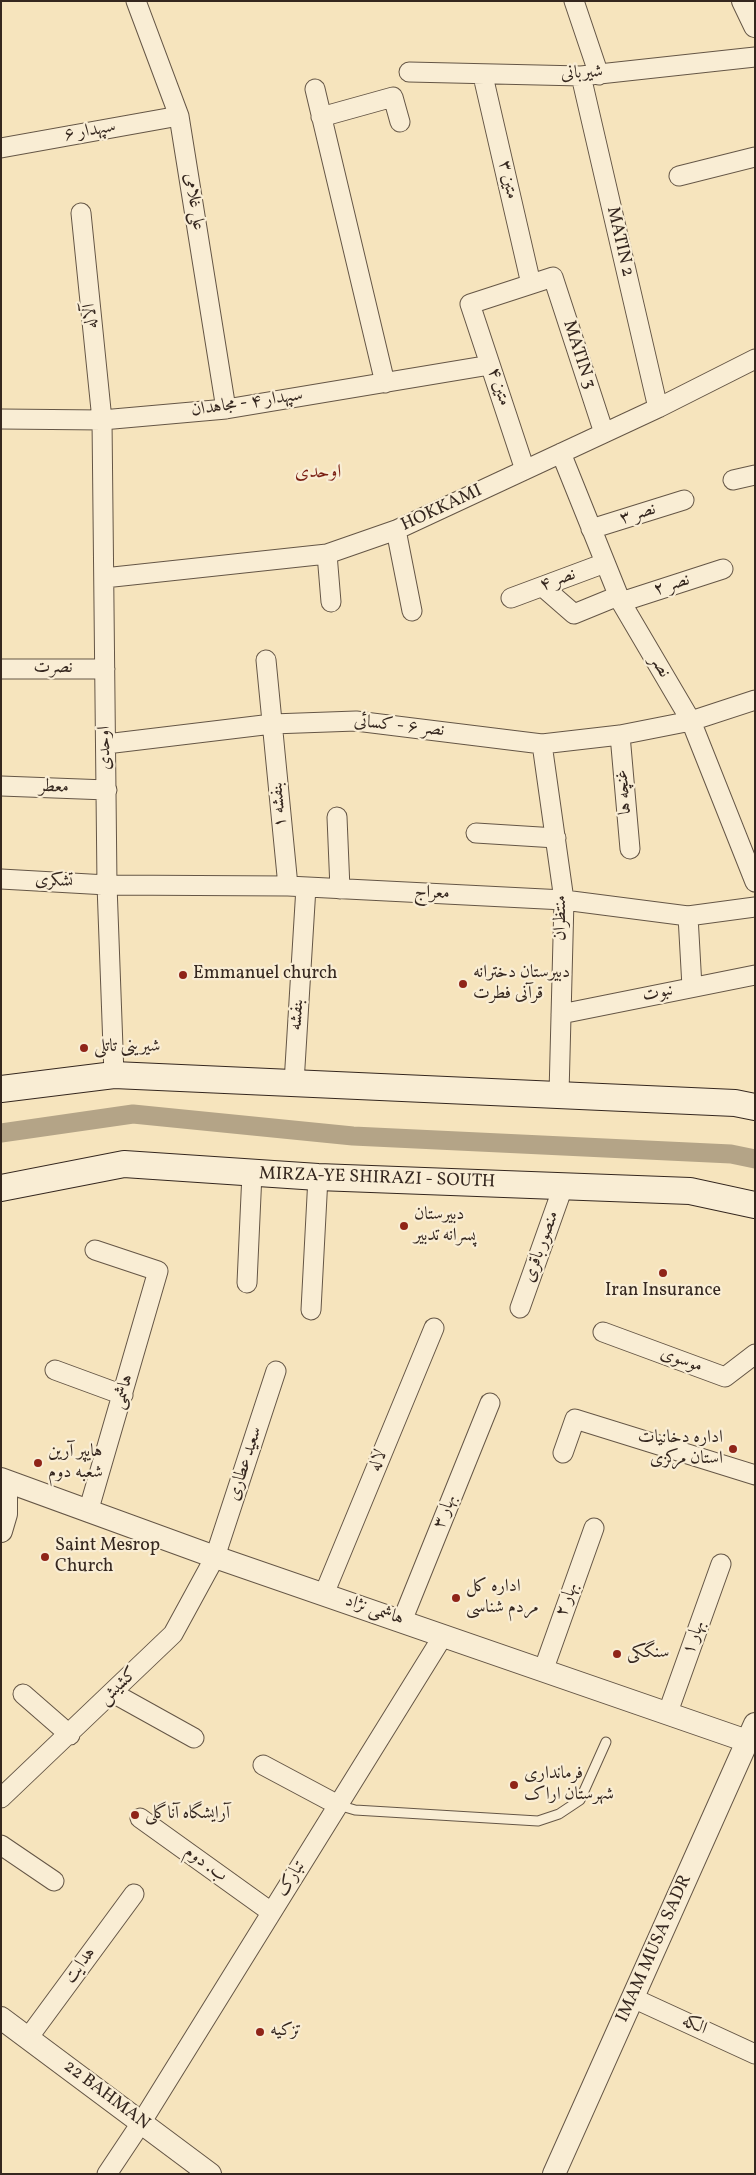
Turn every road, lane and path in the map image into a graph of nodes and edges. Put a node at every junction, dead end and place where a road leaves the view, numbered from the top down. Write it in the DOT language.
graph roads {
  1 [pos="136,1"];
  2 [pos="574,1"];
  3 [pos="744,1"];
  4 [pos="755,26"];
  5 [pos="755,57"];
  6 [pos="409,72"];
  7 [pos="590,75"];
  8 [pos="483,76"];
  9 [pos="315,90"];
  10 [pos="179,116"];
  11 [pos="321,117"];
  12 [pos="400,122"];
  13 [pos="1,148"];
  14 [pos="755,157"];
  15 [pos="679,176"];
  16 [pos="81,213"];
  17 [pos="532,284"];
  18 [pos="755,359"];
  19 [pos="490,365"];
  20 [pos="385,383"];
  21 [pos="658,408"];
  22 [pos="226,409"];
  23 [pos="1,419"];
  24 [pos="102,420"];
  25 [pos="604,433"];
  26 [pos="561,453"];
  27 [pos="525,470"];
  28 [pos="755,475"];
  29 [pos="733,480"];
  30 [pos="684,500"];
  31 [pos="591,529"];
  32 [pos="396,530"];
  33 [pos="327,554"];
  34 [pos="605,564"];
  35 [pos="723,569"];
  36 [pos="104,578"];
  37 [pos="543,587"];
  38 [pos="511,598"];
  39 [pos="620,599"];
  40 [pos="331,602"];
  41 [pos="412,611"];
  42 [pos="266,660"];
  43 [pos="1,669"];
  44 [pos="105,669"];
  45 [pos="755,700"];
  46 [pos="691,721"];
  47 [pos="272,724"];
  48 [pos="620,736"];
  49 [pos="106,744"];
  50 [pos="542,744"];
  51 [pos="1,786"];
  52 [pos="106,790"];
  53 [pos="337,817"];
  54 [pos="476,833"];
  55 [pos="556,838"];
  56 [pos="630,849"];
  57 [pos="1,879"];
  58 [pos="755,882"];
  59 [pos="107,885"];
  60 [pos="288,886"];
  61 [pos="306,887"];
  62 [pos="340,889"];
  63 [pos="564,900"];
  64 [pos="755,907"];
  65 [pos="688,916"];
  66 [pos="755,974"];
  67 [pos="692,987"];
  68 [pos="561,1014"];
  69 [pos="114,1075"];
  70 [pos="294,1083"];
  71 [pos="1,1089"];
  72 [pos="559,1094"];
  73 [pos="755,1107"];
  74 [pos="252,1174"];
  75 [pos="318,1177"];
  76 [pos="563,1187"];
  77 [pos="1,1188"];
  78 [pos="755,1206"];
  79 [pos="94,1250"];
  80 [pos="247,1284"];
  81 [pos="520,1308"];
  82 [pos="311,1310"];
  83 [pos="434,1328"];
  84 [pos="603,1332"];
  85 [pos="755,1354"];
  86 [pos="55,1370"];
  87 [pos="276,1371"];
  88 [pos="123,1395"];
  89 [pos="490,1403"];
  90 [pos="563,1453"];
  91 [pos="755,1475"];
  92 [pos="4,1480"];
  93 [pos="88,1512"];
  94 [pos="594,1528"];
  95 [pos="1,1530"];
  96 [pos="215,1558"];
  97 [pos="721,1564"];
  98 [pos="324,1594"];
  99 [pos="402,1621"];
  100 [pos="443,1636"];
  101 [pos="542,1671"];
  102 [pos="113,1692"];
  103 [pos="23,1694"];
  104 [pos="668,1712"];
  105 [pos="70,1735"];
  106 [pos="752,1736"];
  107 [pos="194,1738"];
  108 [pos="606,1742"];
  109 [pos="263,1765"];
  110 [pos="1,1798"];
  111 [pos="338,1805"];
  112 [pos="140,1818"];
  113 [pos="1,1845"];
  114 [pos="54,1881"];
  115 [pos="134,1894"];
  116 [pos="271,1912"];
  117 [pos="633,1998"];
  118 [pos="1,2018"];
  119 [pos="28,2038"];
  120 [pos="755,2054"];
  121 [pos="141,2123"];
  122 [pos="107,2174"];
  123 [pos="210,2174"];
  124 [pos="554,2174"];
  1 -- 10 [label="street, علی غلامی"];
  2 -- 7 [label="street, MATIN 2"];
  3 -- 4 [label="street"];
  5 -- 7 [label="street, شیربانی"];
  6 -- 8 [label="street, شیربانی"];
  7 -- 8 [label="street, شیربانی"];
  7 -- 21 [label="street, MATIN 2"];
  8 -- 17 [label="street, متین ۳"];
  9 -- 11 [label="street"];
  10 -- 13 [label="street, سپهدار ۶"];
  10 -- 22 [label="street, علی غلامی"];
  11 -- 12 [label="street"];
  11 -- 20 [label="street"];
  14 -- 15 [label="street"];
  16 -- 24 [label="street, آلاله"];
  17 -- 19 [label="street, متین ۴"];
  17 -- 25 [label="street, MATIN 3"];
  18 -- 21 [label="street, HOKKAMI"];
  19 -- 20 [label="street, سپهدار ۴ - مجاهدان"];
  19 -- 27 [label="street, متین ۴"];
  20 -- 22 [label="street, سپهدار ۴ - مجاهدان"];
  21 -- 25 [label="street, HOKKAMI"];
  22 -- 24 [label="street, سپهدار ۴ - مجاهدان"];
  23 -- 24 [label="street, سپهدار ۴ - مجاهدان"];
  24 -- 36 [label="street, اوحدی"];
  25 -- 26 [label="street, HOKKAMI"];
  26 -- 27 [label="street, HOKKAMI"];
  26 -- 31 [label="street, نصر"];
  27 -- 32 [label="street, HOKKAMI"];
  28 -- 29 [label="street"];
  30 -- 31 [label="street, نصر ۳"];
  31 -- 34 [label="street, نصر"];
  32 -- 33 [label="street, HOKKAMI"];
  32 -- 41 [label="street"];
  33 -- 36 [label="street, HOKKAMI"];
  33 -- 40 [label="street"];
  34 -- 37 [label="street, نصر ۴"];
  34 -- 39 [label="street, نصر"];
  35 -- 39 [label="street, نصر ۲"];
  36 -- 44 [label="street, اوحدی"];
  37 -- 38 [label="street, نصر ۴"];
  37 -- 39 [label="street, نصر ۲"];
  39 -- 46 [label="street, نصر"];
  42 -- 47 [label="street, بنفشه ۱"];
  43 -- 44 [label="street, نصرت"];
  44 -- 49 [label="street, اوحدی"];
  45 -- 46 [label="street, نصر ۶ - کسائی"];
  46 -- 48 [label="street, نصر ۶ - کسائی"];
  46 -- 58 [label="street, نصر"];
  47 -- 49 [label="street, نصر ۶ - کسائی"];
  47 -- 50 [label="street, نصر ۶ - کسائی"];
  47 -- 60 [label="street, بنفشه ۱"];
  48 -- 50 [label="street, نصر ۶ - کسائی"];
  48 -- 56 [label="street, غنچه ها"];
  49 -- 52 [label="street, اوحدی"];
  50 -- 55 [label="street, منتظران"];
  51 -- 52 [label="street, معطر"];
  52 -- 59 [label="street, اوحدی"];
  53 -- 62 [label="street"];
  54 -- 55 [label="street"];
  55 -- 63 [label="street, منتظران"];
  57 -- 59 [label="street, تشکری"];
  59 -- 60 [label="street, معراج"];
  59 -- 69 [label="street, اوحدی"];
  60 -- 61 [label="street, معراج"];
  61 -- 62 [label="street, معراج"];
  61 -- 70 [label="street, بنفشه"];
  62 -- 63 [label="street, معراج"];
  63 -- 65 [label="street, معراج"];
  63 -- 68 [label="street, منتظران"];
  64 -- 65 [label="street, معراج"];
  65 -- 67 [label="street"];
  66 -- 67 [label="street, نبوت"];
  67 -- 68 [label="street, نبوت"];
  68 -- 72 [label="street, منتظران"];
  69 -- 70 [label="main road"];
  69 -- 71 [label="main road"];
  70 -- 72 [label="main road"];
  72 -- 73 [label="main road"];
  74 -- 75 [label="main road, MIRZA-YE SHIRAZI - SOUTH"];
  74 -- 77 [label="main road, MIRZA-YE SHIRAZI - SOUTH"];
  74 -- 80 [label="street"];
  75 -- 76 [label="main road, MIRZA-YE SHIRAZI - SOUTH"];
  75 -- 82 [label="street"];
  76 -- 78 [label="main road, MIRZA-YE SHIRAZI - SOUTH"];
  76 -- 81 [label="street, منصور باقری"];
  79 -- 88 [label="street, هاشمی"];
  83 -- 98 [label="street, لاله"];
  84 -- 85 [label="street, موسوی"];
  86 -- 88 [label="street"];
  87 -- 96 [label="street, سعید عطاری"];
  88 -- 93 [label="street, هاشمی"];
  89 -- 99 [label="street, بهار ۳"];
  90 -- 91 [label="street"];
  92 -- 93 [label="street, هاشمی نژاد"];
  92 -- 95 [label="street"];
  93 -- 96 [label="street, هاشمی نژاد"];
  94 -- 101 [label="street, بهار ۲"];
  96 -- 98 [label="street, هاشمی نژاد"];
  96 -- 102 [label="street, کشیش"];
  97 -- 104 [label="street, بهار ۱"];
  98 -- 99 [label="street, هاشمی نژاد"];
  99 -- 100 [label="street, هاشمی نژاد"];
  100 -- 101 [label="street, هاشمی نژاد"];
  100 -- 111 [label="street, تبارک"];
  101 -- 104 [label="street, هاشمی نژاد"];
  102 -- 105 [label="street, کشیش"];
  102 -- 107 [label="street"];
  103 -- 105 [label="street"];
  104 -- 106 [label="street, هاشمی نژاد"];
  105 -- 110 [label="street, کشیش"];
  106 -- 117 [label="street, IMAM MUSA SADR"];
  108 -- 111 [label="lane"];
  109 -- 111 [label="street"];
  111 -- 116 [label="street, تبارک"];
  112 -- 116 [label="street, ب. دوم"];
  113 -- 114 [label="street"];
  115 -- 119 [label="street, هدایت"];
  116 -- 121 [label="street, تبارک"];
  117 -- 120 [label="street, الکه"];
  117 -- 124 [label="street, IMAM MUSA SADR"];
  118 -- 119 [label="street, 22 BAHMAN"];
  119 -- 121 [label="street, 22 BAHMAN"];
  121 -- 122 [label="street, تبارک"];
  121 -- 123 [label="street, 22 BAHMAN"];
}
